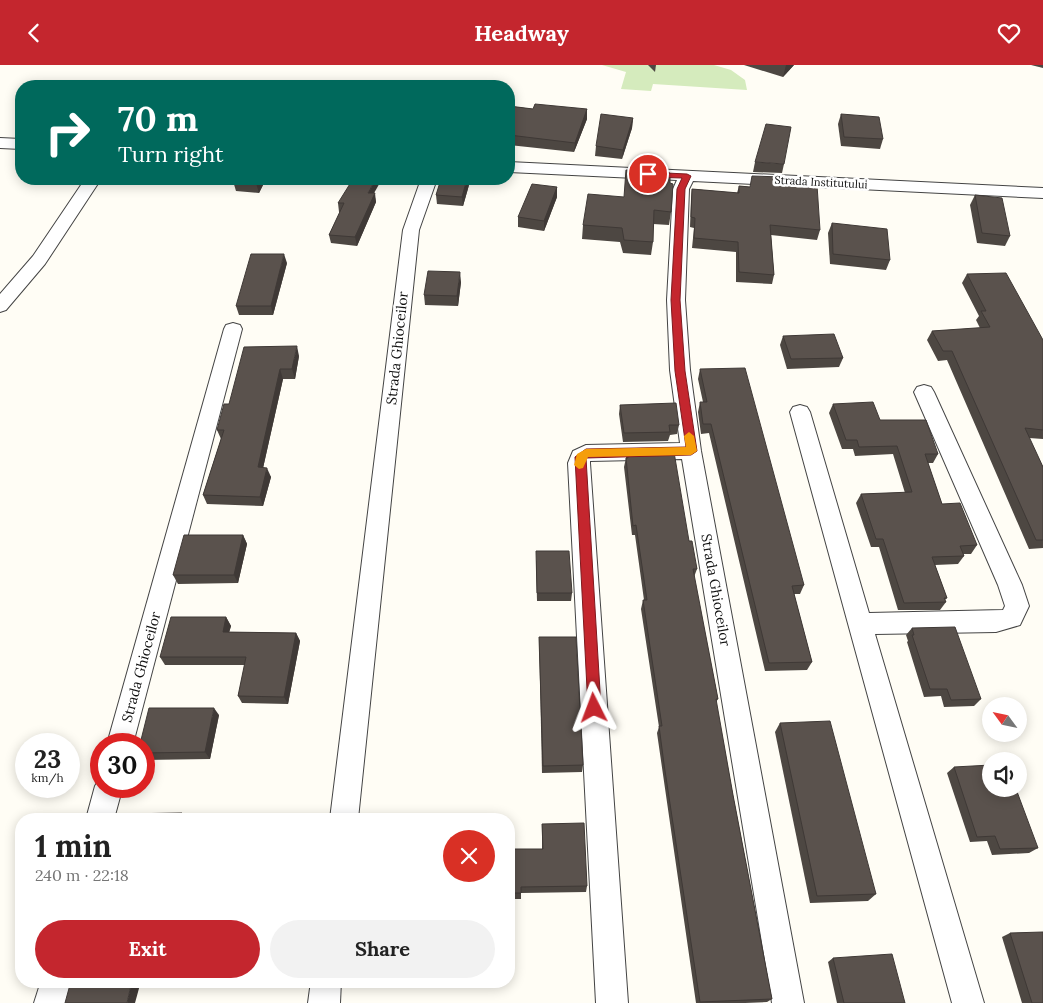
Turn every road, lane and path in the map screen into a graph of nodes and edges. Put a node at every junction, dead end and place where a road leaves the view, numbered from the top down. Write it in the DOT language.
graph roads {
  1 [pos="0,143"];
  2 [pos="15,144"];
  3 [pos="515,167"];
  4 [pos="687,176"];
  5 [pos="89,185"];
  6 [pos="427,185"];
  7 [pos="1043,193"];
  8 [pos="0,306"];
  9 [pos="233,329"];
  10 [pos="924,392"];
  11 [pos="800,412"];
  12 [pos="691,451"];
  13 [pos="860,624"];
  14 [pos="123,733"];
  15 [pos="106,798"];
  16 [pos="102,813"];
  17 [pos="345,813"];
  18 [pos="54,988"];
  19 [pos="325,988"];
  20 [pos="50,1003"];
  21 [pos="324,1003"];
  22 [pos="612,1003"];
  23 [pos="788,1003"];
  24 [pos="968,1003"];
  1 -- 2 [label="street"];
  3 -- 4 [label="street, Strada Institutului"];
  4 -- 7 [label="street, Strada Institutului"];
  4 -- 12 [label="street, Strada Ghioceilor"];
  5 -- 8 [label="street"];
  6 -- 17 [label="street, Strada Ghioceilor"];
  9 -- 14 [label="street, Strada Ghioceilor"];
  10 -- 13 [label="street"];
  11 -- 13 [label="street"];
  12 -- 22 [label="street"];
  12 -- 23 [label="street, Strada Ghioceilor"];
  13 -- 24 [label="street"];
  15 -- 16 [label="street"];
  18 -- 20 [label="street"];
  19 -- 21 [label="street"];
}
